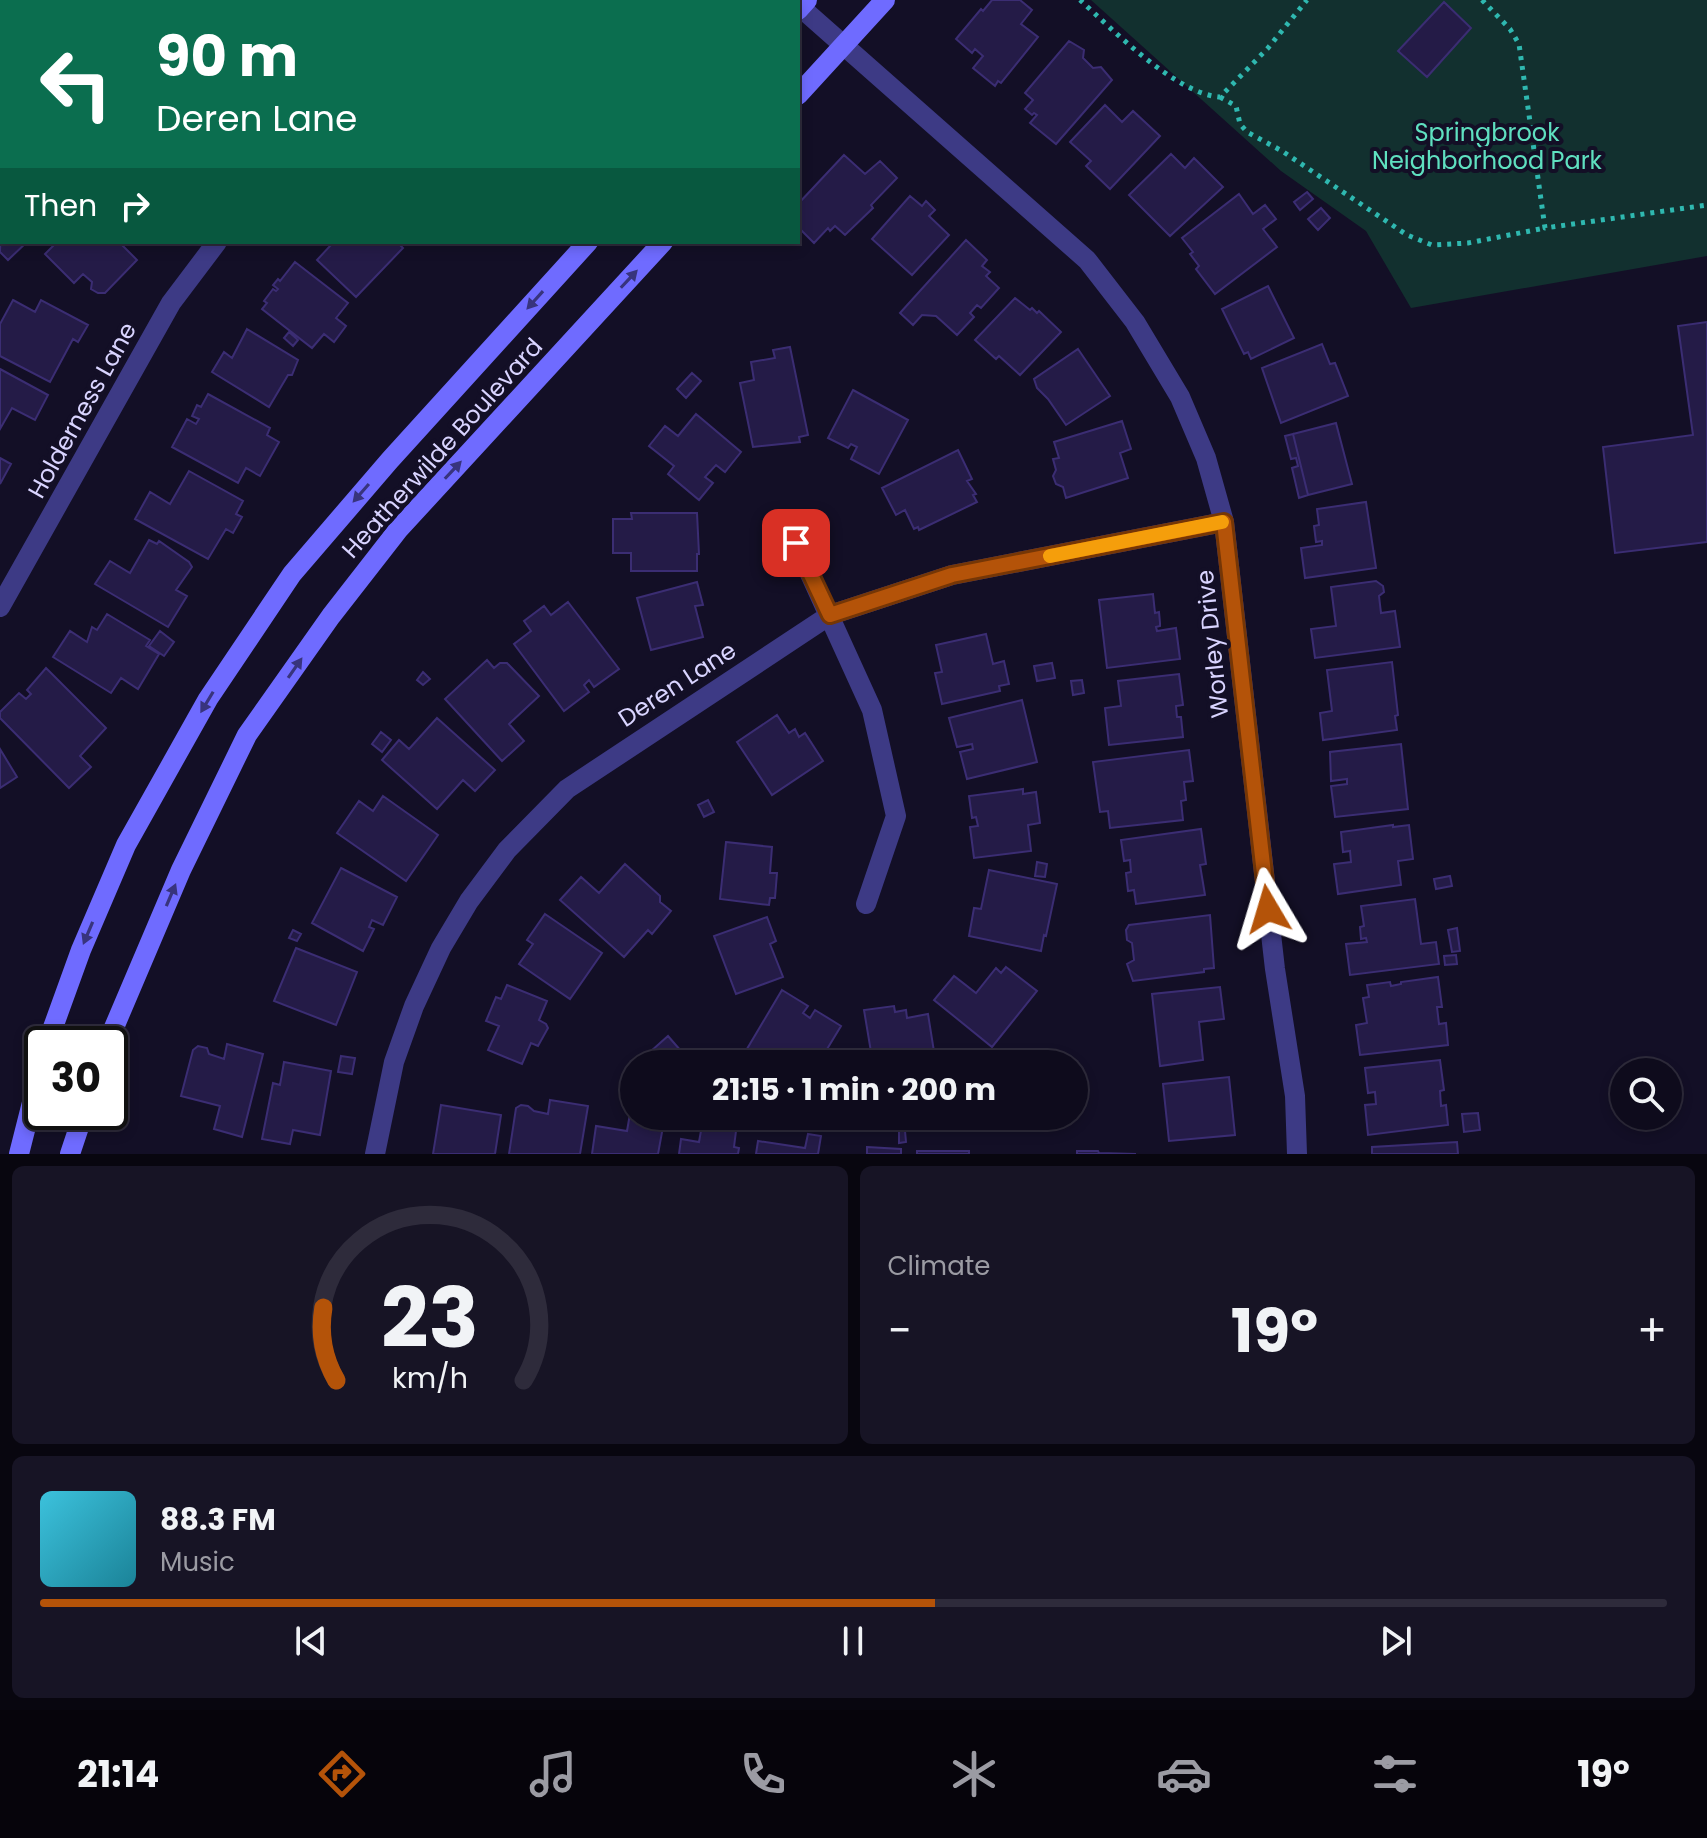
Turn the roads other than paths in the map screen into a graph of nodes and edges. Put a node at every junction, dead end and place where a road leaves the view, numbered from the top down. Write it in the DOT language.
graph roads {
  1 [pos="885,0"];
  2 [pos="800,5"];
  3 [pos="844,45"];
  4 [pos="800,93"];
  5 [pos="215,244"];
  6 [pos="586,244"];
  7 [pos="661,244"];
  8 [pos="1224,522"];
  9 [pos="796,543"];
  10 [pos="0,607"];
  11 [pos="830,615"];
  12 [pos="866,904"];
  13 [pos="54,1026"];
  14 [pos="115,1026"];
  15 [pos="25,1130"];
  16 [pos="78,1130"];
  17 [pos="19,1154"];
  18 [pos="70,1154"];
  19 [pos="375,1154"];
  20 [pos="1297,1154"];
  1 -- 3 [label="main road"];
  2 -- 3 [label="street, Worley Drive"];
  3 -- 4 [label="main road"];
  3 -- 8 [label="street, Worley Drive"];
  5 -- 10 [label="street, Holderness Lane"];
  6 -- 13 [label="main road, Heatherwilde Boulevard, one-way"];
  14 -- 7 [label="main road, Heatherwilde Boulevard, one-way"];
  8 -- 11 [label="street, Deren Lane"];
  8 -- 20 [label="street, Worley Drive"];
  9 -- 11 [label="street"];
  11 -- 12 [label="street"];
  11 -- 19 [label="street, Deren Lane"];
  15 -- 17 [label="main road"];
  16 -- 18 [label="main road"];
}
